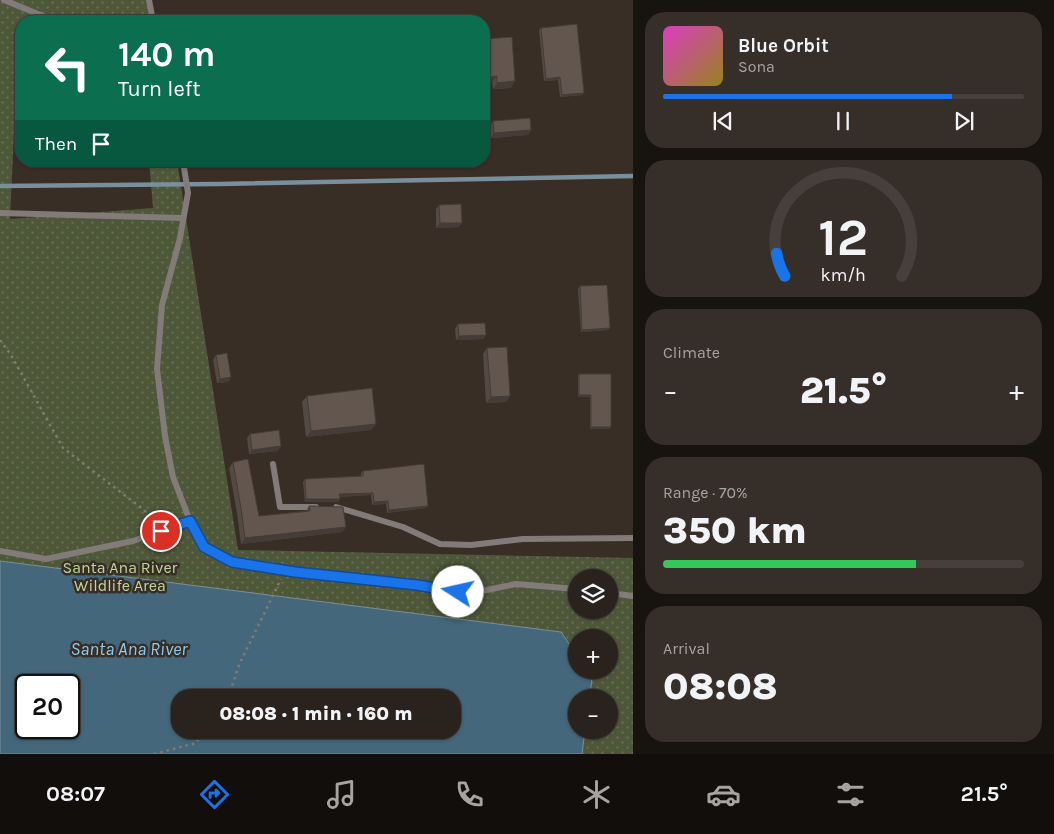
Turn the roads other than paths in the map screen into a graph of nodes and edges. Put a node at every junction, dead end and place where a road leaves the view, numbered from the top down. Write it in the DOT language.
graph roads {
  1 [pos="4,0"];
  2 [pos="149,0"];
  3 [pos="40,15"];
  4 [pos="151,15"];
  5 [pos="184,167"];
  6 [pos="0,213"];
  7 [pos="183,218"];
  8 [pos="273,464"];
  9 [pos="190,521"];
  10 [pos="633,538"];
  11 [pos="0,551"];
  12 [pos="568,588"];
  13 [pos="618,594"];
  14 [pos="633,596"];
  1 -- 3 [label="lane"];
  2 -- 4 [label="lane"];
  5 -- 7 [label="lane"];
  6 -- 7 [label="lane"];
  7 -- 9 [label="lane"];
  8 -- 10 [label="lane"];
  9 -- 11 [label="lane"];
  9 -- 12 [label="lane"];
  13 -- 14 [label="lane"];
}
